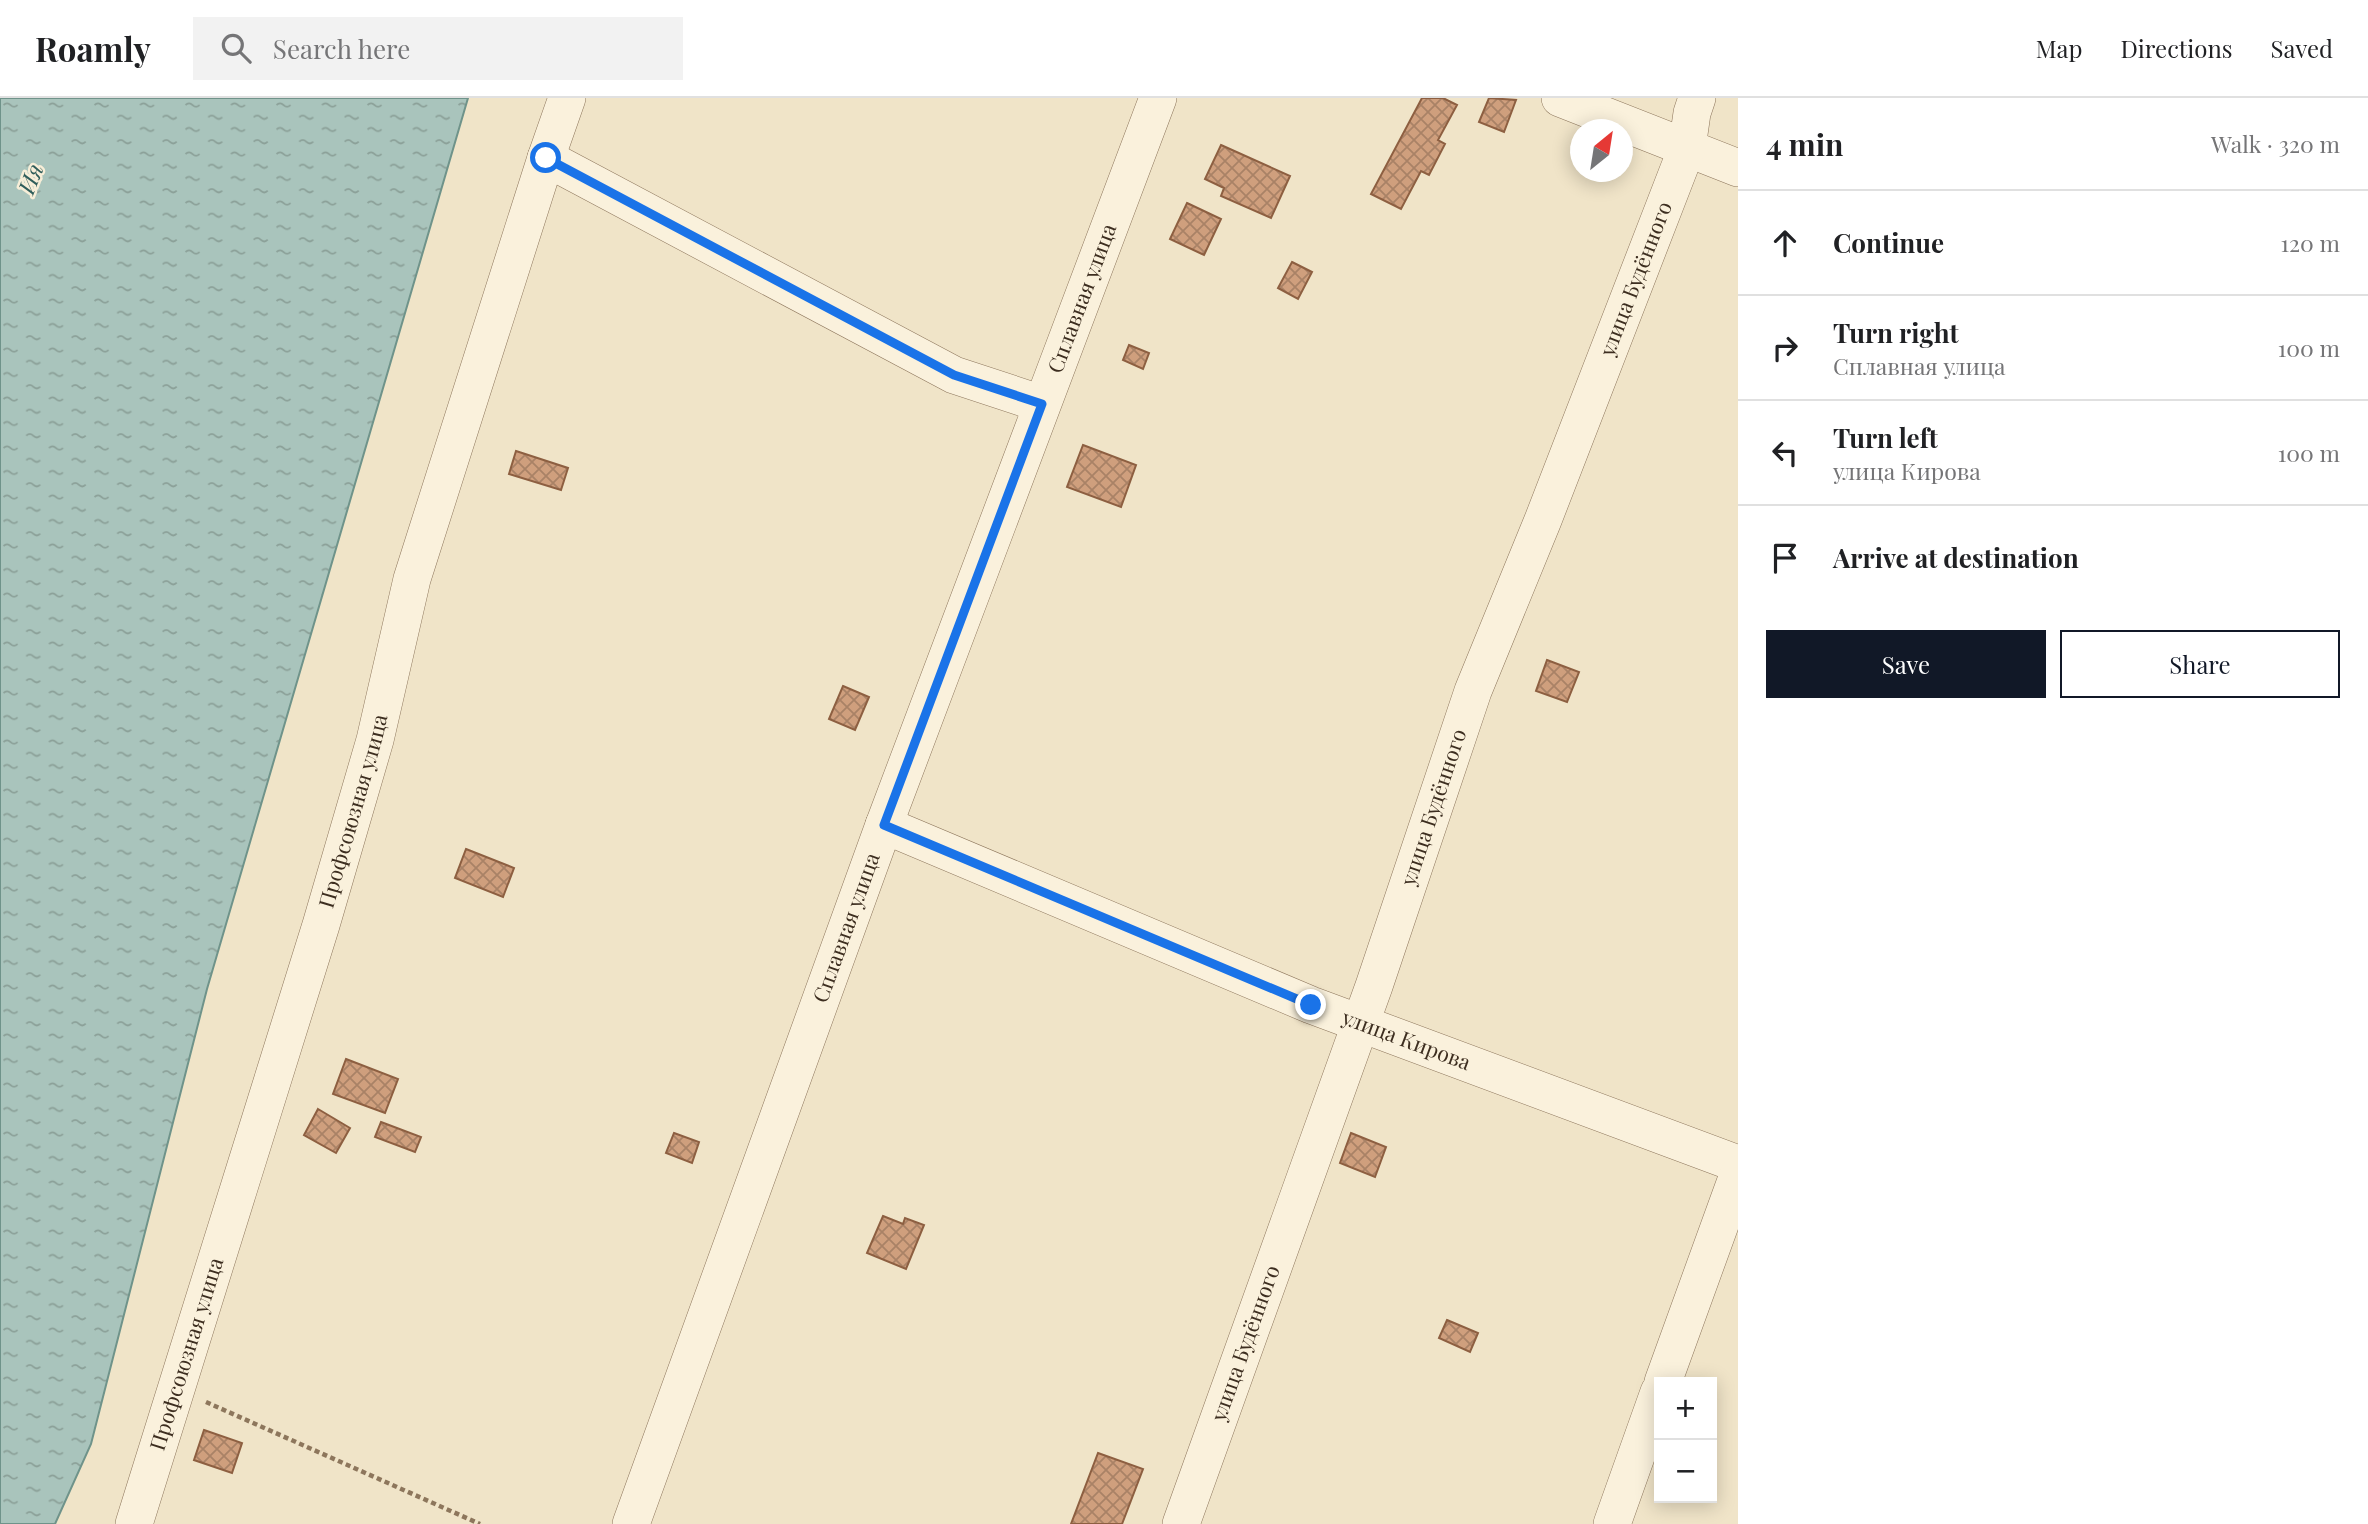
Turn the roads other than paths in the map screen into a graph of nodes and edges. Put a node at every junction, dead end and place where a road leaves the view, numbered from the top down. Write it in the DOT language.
graph roads {
  1 [pos="567,98"];
  2 [pos="1158,98"];
  3 [pos="1560,98"];
  4 [pos="1697,98"];
  5 [pos="1687,148"];
  6 [pos="546,158"];
  7 [pos="1738,168"];
  8 [pos="1042,404"];
  9 [pos="884,825"];
  10 [pos="1360,1024"];
  11 [pos="1738,1164"];
  12 [pos="1738,1175"];
  13 [pos="1665,1377"];
  14 [pos="1654,1406"];
  15 [pos="134,1524"];
  16 [pos="631,1524"];
  17 [pos="1181,1524"];
  18 [pos="1612,1524"];
  1 -- 6 [label="street, Профсоюзная улица"];
  2 -- 8 [label="street, Сплавная улица"];
  3 -- 5 [label="street"];
  4 -- 5 [label="street, улица Будённого"];
  5 -- 7 [label="street"];
  5 -- 10 [label="street, улица Будённого"];
  6 -- 8 [label="street"];
  6 -- 15 [label="street, Профсоюзная улица"];
  8 -- 9 [label="street, Сплавная улица"];
  9 -- 10 [label="street, улица Кирова"];
  9 -- 16 [label="street, Сплавная улица"];
  10 -- 11 [label="street, улица Кирова"];
  10 -- 17 [label="street, улица Будённого"];
  12 -- 13 [label="street"];
  14 -- 18 [label="street"];
}
